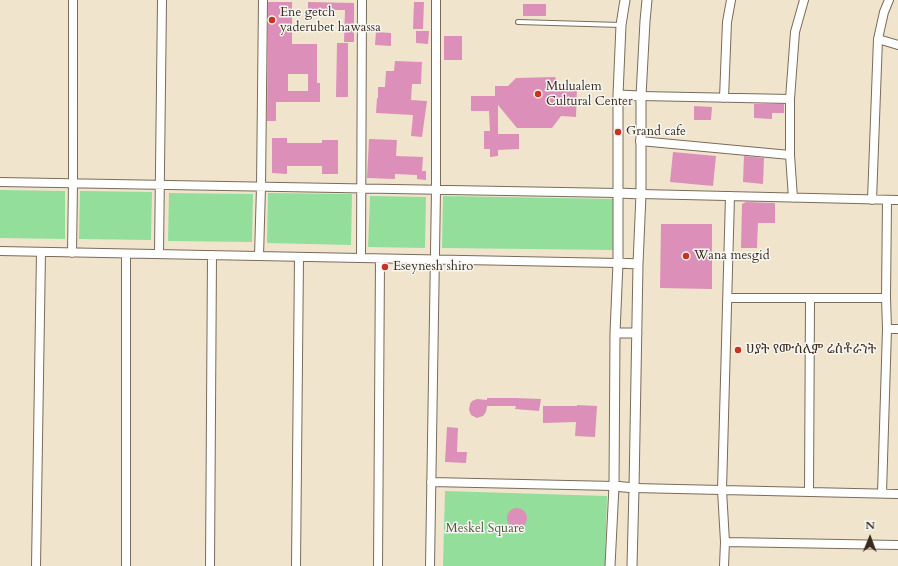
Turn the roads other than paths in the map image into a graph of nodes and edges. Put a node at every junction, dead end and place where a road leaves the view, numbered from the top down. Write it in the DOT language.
graph roads {
  1 [pos="73,0"];
  2 [pos="162,0"];
  3 [pos="263,0"];
  4 [pos="362,0"];
  5 [pos="436,0"];
  6 [pos="625,0"];
  7 [pos="647,0"];
  8 [pos="731,0"];
  9 [pos="804,0"];
  10 [pos="890,0"];
  11 [pos="518,22"];
  12 [pos="621,25"];
  13 [pos="878,39"];
  14 [pos="898,45"];
  15 [pos="618,95"];
  16 [pos="641,96"];
  17 [pos="724,98"];
  18 [pos="790,99"];
  19 [pos="640,141"];
  20 [pos="790,155"];
  21 [pos="0,182"];
  22 [pos="73,183"];
  23 [pos="160,185"];
  24 [pos="261,186"];
  25 [pos="361,188"];
  26 [pos="436,190"];
  27 [pos="618,193"];
  28 [pos="641,194"];
  29 [pos="730,196"];
  30 [pos="792,198"];
  31 [pos="872,200"];
  32 [pos="887,200"];
  33 [pos="898,200"];
  34 [pos="0,251"];
  35 [pos="41,252"];
  36 [pos="72,253"];
  37 [pos="126,254"];
  38 [pos="159,254"];
  39 [pos="212,255"];
  40 [pos="259,256"];
  41 [pos="299,257"];
  42 [pos="361,258"];
  43 [pos="380,259"];
  44 [pos="435,260"];
  45 [pos="618,263"];
  46 [pos="638,264"];
  47 [pos="728,298"];
  48 [pos="810,298"];
  49 [pos="886,298"];
  50 [pos="887,329"];
  51 [pos="898,329"];
  52 [pos="615,333"];
  53 [pos="637,333"];
  54 [pos="431,482"];
  55 [pos="614,486"];
  56 [pos="634,488"];
  57 [pos="722,490"];
  58 [pos="809,492"];
  59 [pos="882,493"];
  60 [pos="898,494"];
  61 [pos="725,542"];
  62 [pos="898,545"];
  63 [pos="36,566"];
  64 [pos="126,566"];
  65 [pos="210,566"];
  66 [pos="296,566"];
  67 [pos="378,566"];
  68 [pos="430,566"];
  69 [pos="610,566"];
  70 [pos="632,566"];
  71 [pos="724,566"];
  1 -- 22 [label="street"];
  2 -- 23 [label="street"];
  3 -- 24 [label="street"];
  4 -- 25 [label="street"];
  5 -- 26 [label="street"];
  6 -- 12 [label="street"];
  7 -- 16 [label="street"];
  8 -- 17 [label="street"];
  9 -- 18 [label="street"];
  10 -- 13 [label="street"];
  11 -- 12 [label="lane"];
  12 -- 15 [label="street"];
  13 -- 14 [label="street"];
  13 -- 31 [label="street"];
  15 -- 16 [label="street"];
  15 -- 27 [label="street"];
  16 -- 17 [label="street"];
  16 -- 19 [label="street"];
  17 -- 18 [label="street"];
  18 -- 20 [label="street"];
  19 -- 20 [label="street"];
  19 -- 28 [label="street"];
  20 -- 30 [label="street"];
  21 -- 22 [label="street"];
  22 -- 23 [label="street"];
  22 -- 36 [label="street"];
  23 -- 24 [label="street"];
  23 -- 38 [label="street"];
  24 -- 25 [label="street"];
  24 -- 40 [label="street"];
  25 -- 26 [label="street"];
  25 -- 42 [label="street"];
  26 -- 27 [label="street"];
  26 -- 44 [label="street"];
  27 -- 28 [label="street"];
  27 -- 45 [label="street"];
  28 -- 29 [label="street"];
  28 -- 46 [label="street"];
  29 -- 30 [label="street"];
  29 -- 47 [label="street"];
  30 -- 31 [label="street"];
  31 -- 32 [label="street"];
  32 -- 33 [label="street"];
  32 -- 49 [label="street"];
  34 -- 35 [label="street"];
  35 -- 36 [label="street"];
  35 -- 63 [label="street"];
  36 -- 37 [label="street"];
  37 -- 38 [label="street"];
  37 -- 64 [label="street"];
  38 -- 39 [label="street"];
  39 -- 40 [label="street"];
  39 -- 65 [label="street"];
  40 -- 41 [label="street"];
  41 -- 42 [label="street"];
  41 -- 66 [label="street"];
  42 -- 43 [label="street"];
  43 -- 44 [label="street"];
  43 -- 67 [label="street"];
  44 -- 45 [label="street"];
  44 -- 54 [label="street"];
  45 -- 46 [label="street"];
  45 -- 52 [label="street"];
  46 -- 53 [label="street"];
  47 -- 48 [label="street"];
  47 -- 57 [label="street"];
  48 -- 49 [label="street"];
  48 -- 58 [label="street"];
  49 -- 50 [label="street"];
  50 -- 51 [label="street"];
  50 -- 59 [label="street"];
  52 -- 53 [label="street"];
  52 -- 55 [label="street"];
  53 -- 56 [label="street"];
  54 -- 55 [label="street"];
  54 -- 68 [label="street"];
  55 -- 56 [label="street"];
  55 -- 69 [label="street"];
  56 -- 57 [label="street"];
  56 -- 70 [label="street"];
  57 -- 58 [label="street"];
  57 -- 61 [label="street"];
  58 -- 59 [label="street"];
  59 -- 60 [label="street"];
  61 -- 62 [label="street"];
  61 -- 71 [label="street"];
}
